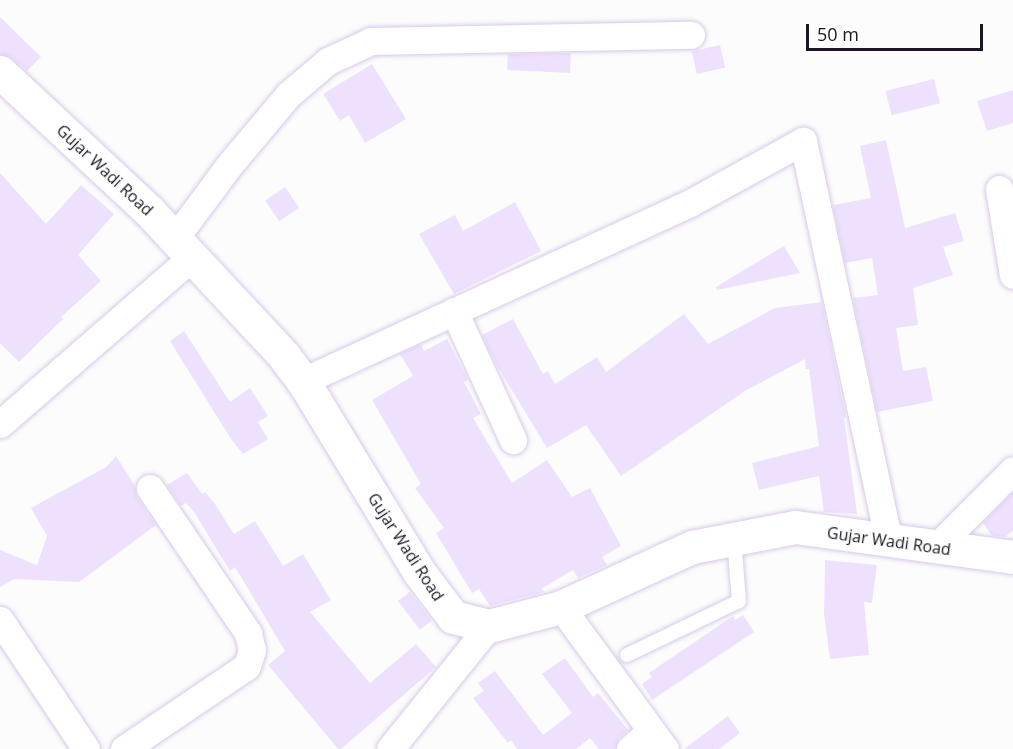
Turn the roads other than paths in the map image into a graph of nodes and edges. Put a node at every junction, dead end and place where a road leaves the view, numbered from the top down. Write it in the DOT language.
graph roads {
  1 [pos="691,35"];
  2 [pos="0,72"];
  3 [pos="999,189"];
  4 [pos="184,247"];
  5 [pos="1013,275"];
  6 [pos="454,311"];
  7 [pos="303,381"];
  8 [pos="0,424"];
  9 [pos="513,440"];
  10 [pos="1013,470"];
  11 [pos="150,488"];
  12 [pos="734,539"];
  13 [pos="889,541"];
  14 [pos="935,548"];
  15 [pos="1013,557"];
  16 [pos="561,607"];
  17 [pos="0,620"];
  18 [pos="489,626"];
  19 [pos="627,655"];
  20 [pos="658,740"];
  21 [pos="86,749"];
  22 [pos="124,749"];
  23 [pos="390,749"];
  24 [pos="630,749"];
  1 -- 4 [label="street"];
  2 -- 4 [label="street, Gujar Wadi Road"];
  3 -- 5 [label="street"];
  4 -- 7 [label="street, Gujar Wadi Road"];
  4 -- 8 [label="street"];
  6 -- 7 [label="street"];
  6 -- 9 [label="street"];
  6 -- 13 [label="street"];
  7 -- 18 [label="street, Gujar Wadi Road"];
  10 -- 14 [label="street"];
  11 -- 22 [label="street"];
  12 -- 13 [label="street, Gujar Wadi Road"];
  12 -- 16 [label="street, Gujar Wadi Road"];
  12 -- 19 [label="lane"];
  13 -- 14 [label="street, Gujar Wadi Road"];
  14 -- 15 [label="street, Gujar Wadi Road"];
  16 -- 18 [label="street, Gujar Wadi Road"];
  16 -- 20 [label="street"];
  17 -- 21 [label="street"];
  18 -- 23 [label="street"];
  20 -- 24 [label="street"];
}
